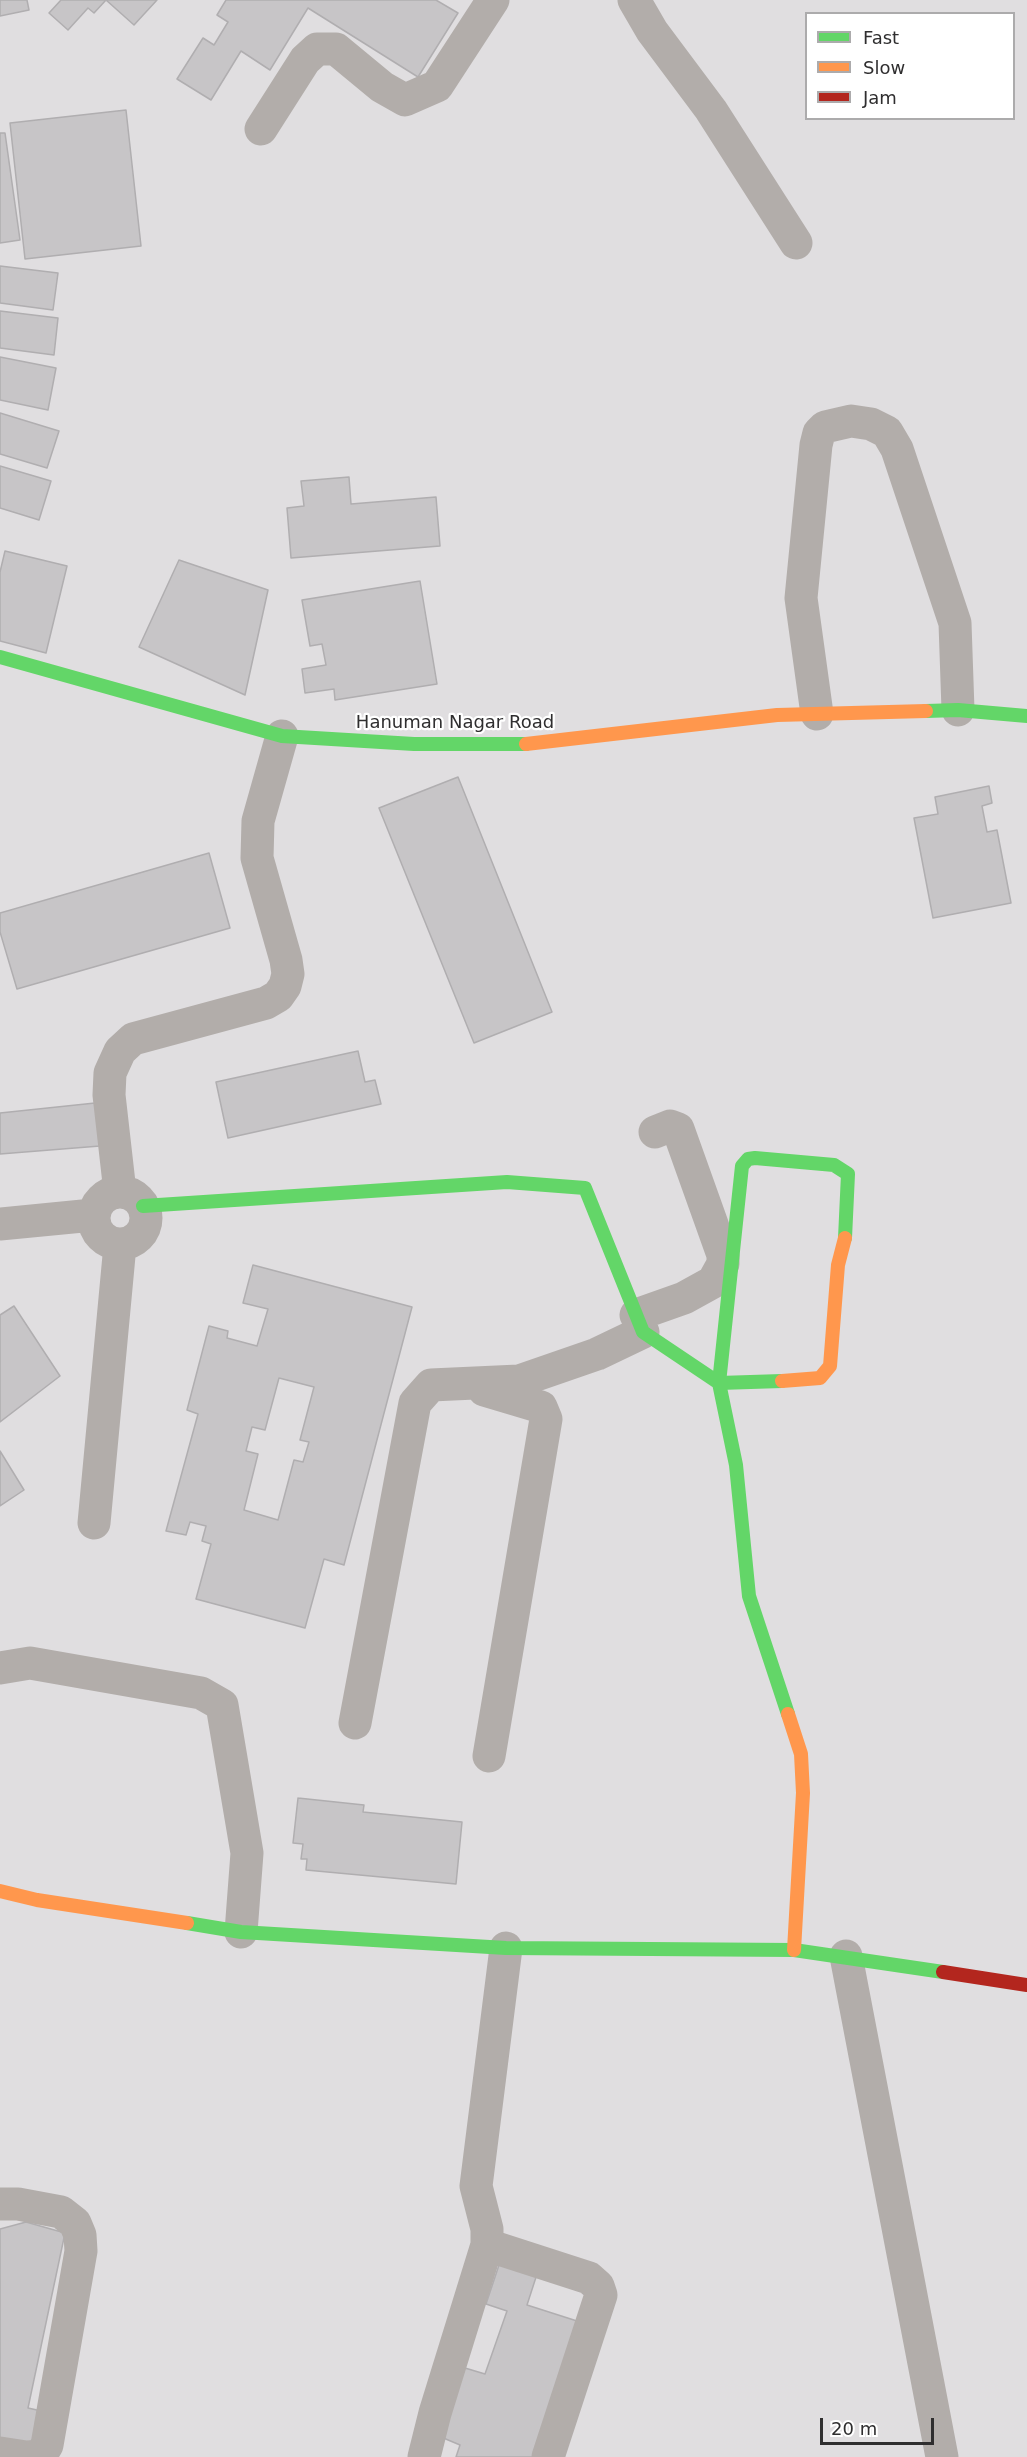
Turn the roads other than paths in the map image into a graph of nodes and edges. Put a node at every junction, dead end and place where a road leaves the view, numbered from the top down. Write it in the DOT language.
graph roads {
  1 [pos="493,0"];
  2 [pos="634,0"];
  3 [pos="261,129"];
  4 [pos="796,243"];
  5 [pos="0,657"];
  6 [pos="958,710"];
  7 [pos="818,714"];
  8 [pos="1027,716"];
  9 [pos="282,736"];
  10 [pos="655,1132"];
  11 [pos="132,1199"];
  12 [pos="93,1215"];
  13 [pos="0,1224"];
  14 [pos="120,1245"];
  15 [pos="640,1324"];
  16 [pos="719,1383"];
  17 [pos="465,1385"];
  18 [pos="94,1523"];
  19 [pos="0,1668"];
  20 [pos="355,1723"];
  21 [pos="489,1756"];
  22 [pos="0,1891"];
  23 [pos="240,1932"];
  24 [pos="506,1948"];
  25 [pos="794,1950"];
  26 [pos="846,1956"];
  27 [pos="1027,1986"];
  28 [pos="0,2204"];
  29 [pos="487,2245"];
  30 [pos="0,2452"];
  31 [pos="27,2457"];
  32 [pos="424,2457"];
  33 [pos="548,2457"];
  34 [pos="942,2457"];
  1 -- 3 [label="street"];
  2 -- 4 [label="street"];
  5 -- 9 [label="street, Hanuman Nagar Road"];
  6 -- 7 [label="street, Hanuman Nagar Road"];
  6 -- 7 [label="street"];
  6 -- 8 [label="street, Hanuman Nagar Road"];
  7 -- 9 [label="street, Hanuman Nagar Road"];
  9 -- 11 [label="street"];
  10 -- 15 [label="street"];
  11 -- 12 [label="street"];
  11 -- 14 [label="street"];
  11 -- 15 [label="street"];
  12 -- 13 [label="street"];
  12 -- 14 [label="street"];
  14 -- 18 [label="street"];
  15 -- 16 [label="street"];
  15 -- 17 [label="street"];
  16 -- 16 [label="street"];
  16 -- 25 [label="street"];
  17 -- 20 [label="street"];
  17 -- 21 [label="street"];
  19 -- 23 [label="street"];
  22 -- 23 [label="street"];
  23 -- 24 [label="street"];
  24 -- 25 [label="street"];
  24 -- 29 [label="street"];
  25 -- 26 [label="street"];
  26 -- 27 [label="street"];
  26 -- 34 [label="street"];
  28 -- 31 [label="street"];
  29 -- 32 [label="street"];
  29 -- 33 [label="street"];
  30 -- 31 [label="street"];
}
